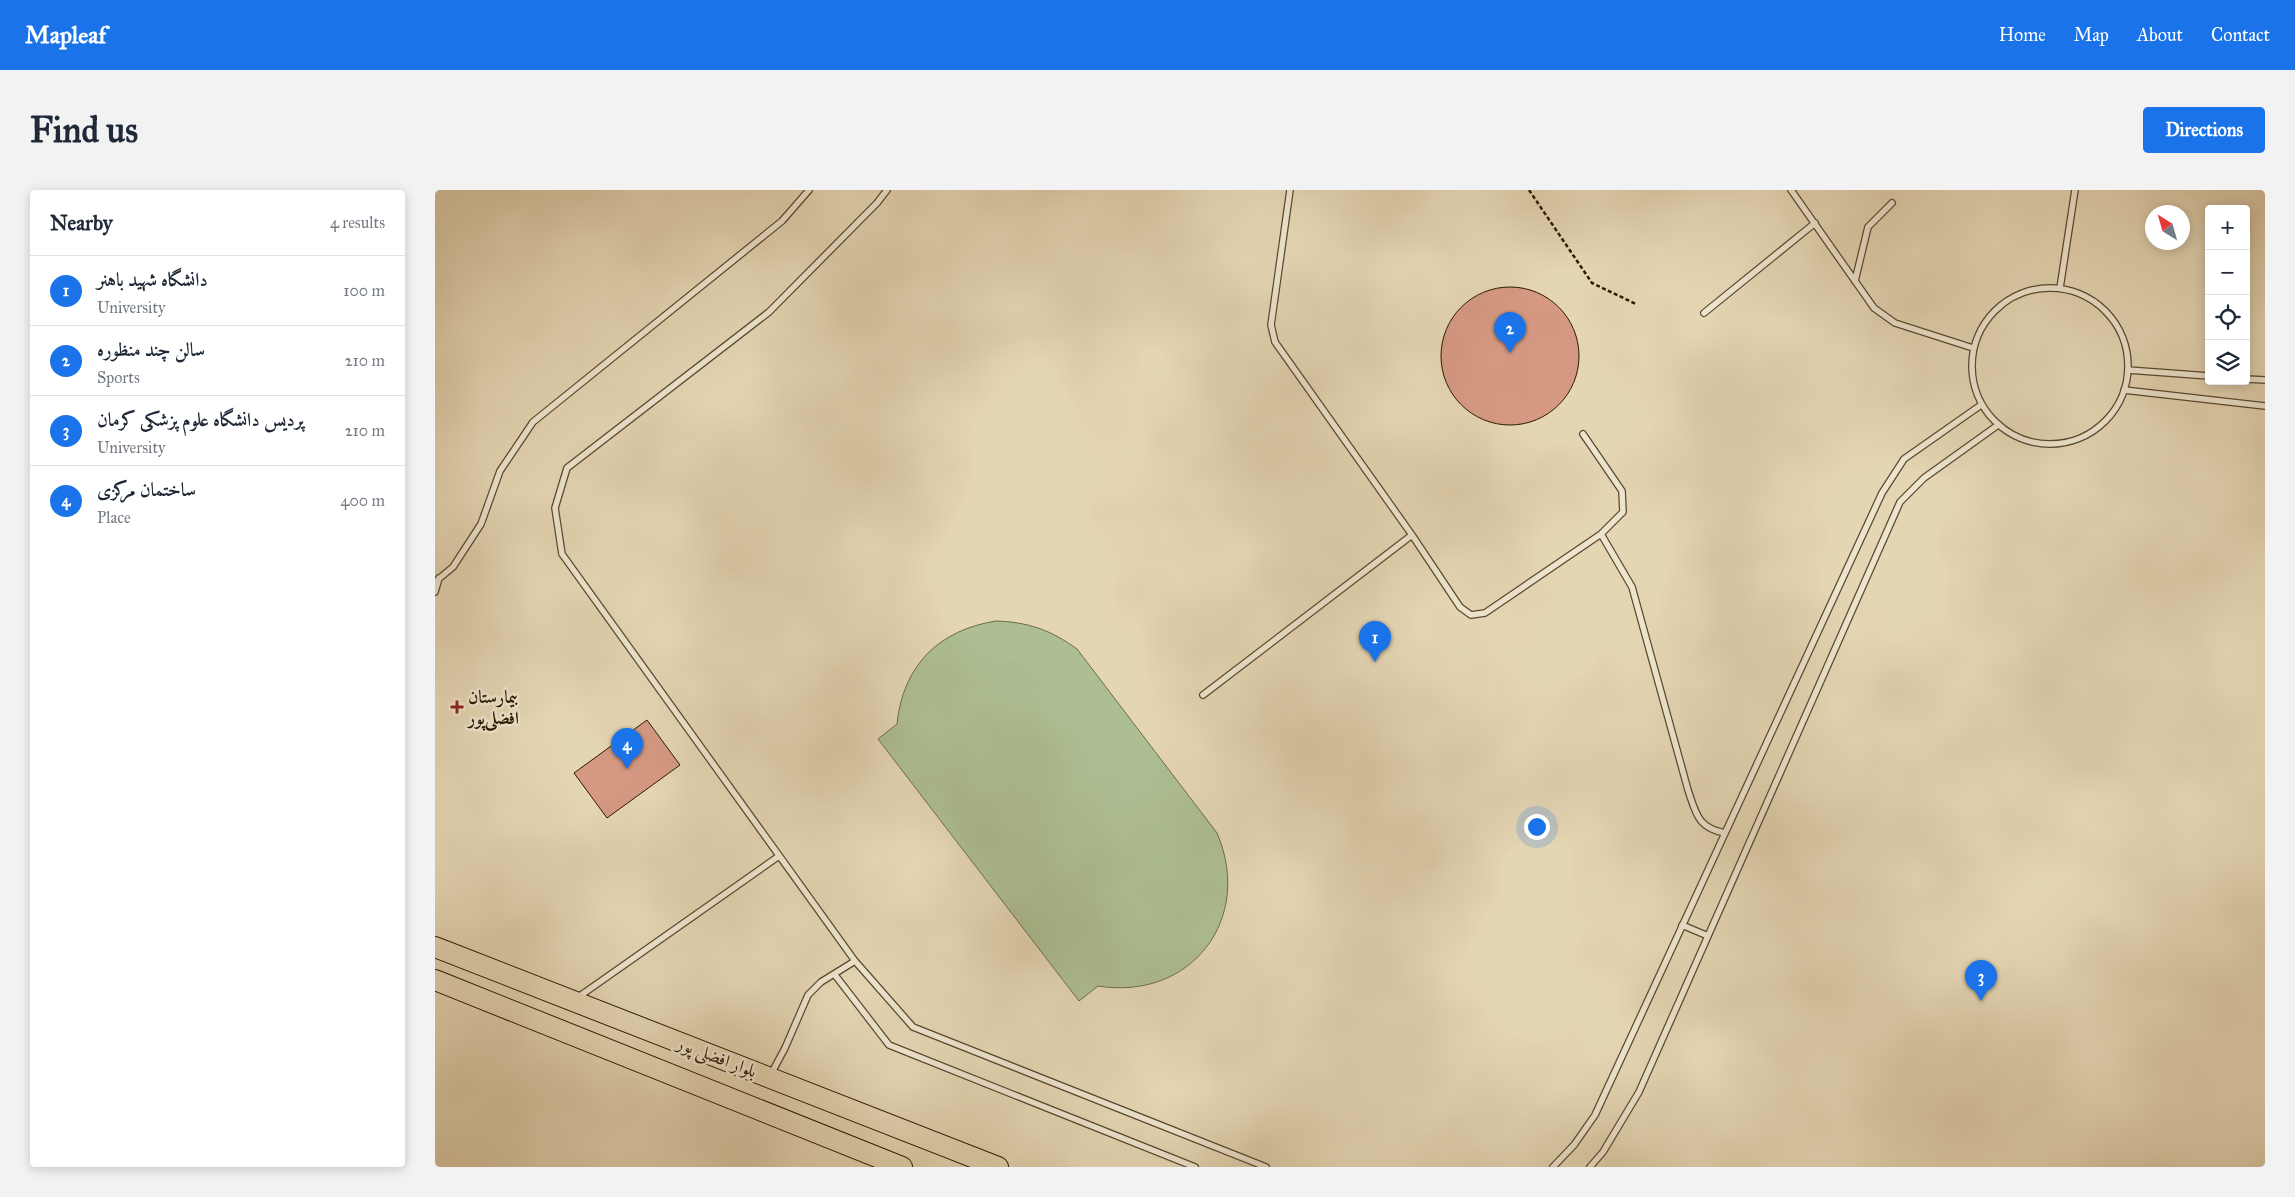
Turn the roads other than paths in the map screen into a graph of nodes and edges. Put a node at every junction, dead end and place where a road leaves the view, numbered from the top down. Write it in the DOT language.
graph roads {
  1 [pos="809,190"];
  2 [pos="887,190"];
  3 [pos="1290,190"];
  4 [pos="1791,190"];
  5 [pos="2075,190"];
  6 [pos="1893,203"];
  7 [pos="1815,223"];
  8 [pos="1855,281"];
  9 [pos="2060,288"];
  10 [pos="1704,313"];
  11 [pos="1973,348"];
  12 [pos="2128,370"];
  13 [pos="2205,376"];
  14 [pos="2250,379"];
  15 [pos="2265,380"];
  16 [pos="2124,390"];
  17 [pos="1981,405"];
  18 [pos="2265,406"];
  19 [pos="1998,426"];
  20 [pos="1583,434"];
  21 [pos="1601,534"];
  22 [pos="1412,535"];
  23 [pos="437,580"];
  24 [pos="435,592"];
  25 [pos="1203,695"];
  26 [pos="1725,833"];
  27 [pos="779,856"];
  28 [pos="1682,926"];
  29 [pos="1708,936"];
  30 [pos="435,947"];
  31 [pos="855,961"];
  32 [pos="835,975"];
  33 [pos="435,980"];
  34 [pos="573,1001"];
  35 [pos="769,1078"];
  36 [pos="902,1167"];
  37 [pos="998,1167"];
  38 [pos="1195,1167"];
  39 [pos="1266,1167"];
  40 [pos="1553,1167"];
  41 [pos="1590,1167"];
  1 -- 23 [label="lane"];
  2 -- 27 [label="lane"];
  3 -- 22 [label="lane"];
  4 -- 7 [label="lane"];
  5 -- 9 [label="lane"];
  6 -- 8 [label="lane"];
  7 -- 8 [label="lane"];
  7 -- 10 [label="lane"];
  8 -- 11 [label="lane"];
  9 -- 11 [label="lane"];
  9 -- 12 [label="lane"];
  11 -- 17 [label="lane"];
  12 -- 13 [label="lane"];
  12 -- 16 [label="lane"];
  14 -- 15 [label="lane"];
  16 -- 18 [label="lane"];
  16 -- 19 [label="lane"];
  17 -- 19 [label="lane"];
  17 -- 26 [label="lane"];
  19 -- 29 [label="lane"];
  20 -- 21 [label="lane"];
  21 -- 22 [label="lane"];
  21 -- 26 [label="lane"];
  22 -- 25 [label="lane"];
  23 -- 24 [label="lane"];
  26 -- 28 [label="lane"];
  27 -- 31 [label="lane"];
  27 -- 34 [label="lane"];
  28 -- 29 [label="lane"];
  28 -- 40 [label="lane"];
  29 -- 41 [label="lane"];
  30 -- 34 [label="highway, بلوار افضلی پور"];
  31 -- 32 [label="lane"];
  31 -- 39 [label="lane"];
  32 -- 35 [label="lane"];
  32 -- 38 [label="lane"];
  33 -- 36 [label="highway, بلوار افضلی پور"];
  34 -- 35 [label="highway, بلوار افضلی پور"];
  35 -- 37 [label="highway, بلوار افضلی پور"];
}
